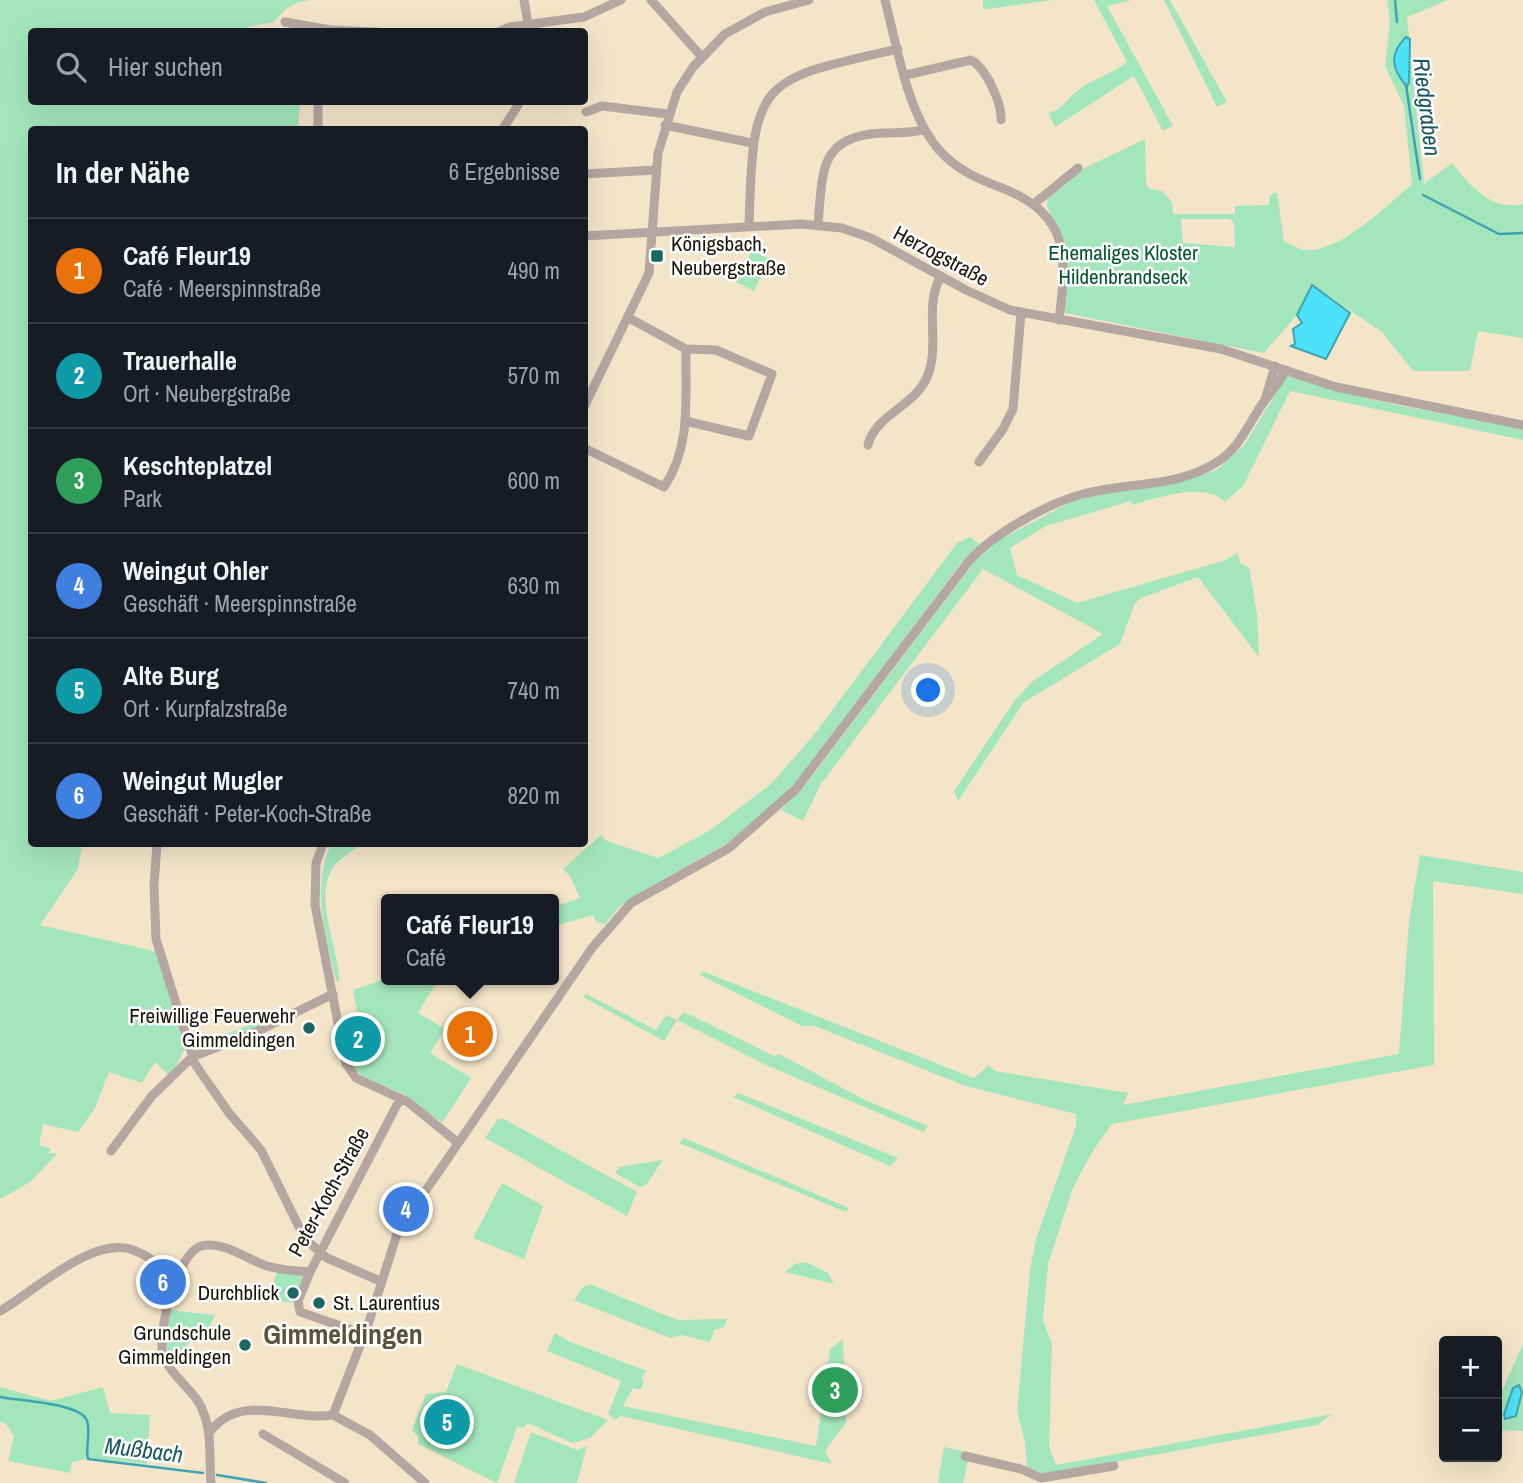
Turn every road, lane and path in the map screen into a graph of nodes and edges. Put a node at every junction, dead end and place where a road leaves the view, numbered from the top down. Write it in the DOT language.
graph roads {
  1 [pos="524,0"];
  2 [pos="621,0"];
  3 [pos="651,0"];
  4 [pos="809,0"];
  5 [pos="885,0"];
  6 [pos="285,22"];
  7 [pos="528,24"];
  8 [pos="548,27"];
  9 [pos="315,28"];
  10 [pos="513,28"];
  11 [pos="898,49"];
  12 [pos="702,57"];
  13 [pos="906,75"];
  14 [pos="318,105"];
  15 [pos="518,105"];
  16 [pos="586,112"];
  17 [pos="668,114"];
  18 [pos="1001,120"];
  19 [pos="665,125"];
  20 [pos="318,126"];
  21 [pos="505,126"];
  22 [pos="925,129"];
  23 [pos="752,143"];
  24 [pos="1078,168"];
  25 [pos="656,170"];
  26 [pos="588,174"];
  27 [pos="1035,203"];
  28 [pos="818,224"];
  29 [pos="749,226"];
  30 [pos="653,231"];
  31 [pos="588,236"];
  32 [pos="941,276"];
  33 [pos="1021,313"];
  34 [pos="629,318"];
  35 [pos="1059,320"];
  36 [pos="686,349"];
  37 [pos="1275,366"];
  38 [pos="1286,370"];
  39 [pos="588,399"];
  40 [pos="1264,401"];
  41 [pos="685,421"];
  42 [pos="1523,425"];
  43 [pos="868,445"];
  44 [pos="588,450"];
  45 [pos="979,461"];
  46 [pos="158,847"];
  47 [pos="322,847"];
  48 [pos="333,994"];
  49 [pos="192,1057"];
  50 [pos="400,1099"];
  51 [pos="457,1142"];
  52 [pos="111,1151"];
  53 [pos="320,1254"];
  54 [pos="310,1272"];
  55 [pos="177,1276"];
  56 [pos="380,1281"];
  57 [pos="0,1311"];
  58 [pos="364,1334"];
  59 [pos="333,1415"];
  60 [pos="209,1433"];
  61 [pos="263,1434"];
  62 [pos="965,1456"];
  63 [pos="1114,1466"];
  64 [pos="1036,1479"];
  65 [pos="211,1483"];
  66 [pos="345,1483"];
  67 [pos="425,1483"];
  1 -- 7 [label="street"];
  2 -- 8 [label="street"];
  3 -- 12 [label="street"];
  4 -- 12 [label="street"];
  5 -- 11 [label="street"];
  6 -- 9 [label="street"];
  7 -- 8 [label="street"];
  7 -- 10 [label="street"];
  11 -- 13 [label="street"];
  11 -- 23 [label="street"];
  12 -- 17 [label="street"];
  13 -- 18 [label="street"];
  13 -- 22 [label="street"];
  14 -- 20 [label="street"];
  15 -- 21 [label="street"];
  16 -- 17 [label="street"];
  17 -- 19 [label="street"];
  19 -- 23 [label="street"];
  19 -- 25 [label="street"];
  22 -- 27 [label="street"];
  22 -- 28 [label="street"];
  23 -- 29 [label="street"];
  24 -- 27 [label="street"];
  25 -- 26 [label="street"];
  25 -- 30 [label="street"];
  27 -- 35 [label="street"];
  28 -- 29 [label="street, Herzogstraße"];
  28 -- 32 [label="street, Herzogstraße"];
  29 -- 30 [label="street, Herzogstraße"];
  30 -- 31 [label="street, Herzogstraße"];
  30 -- 34 [label="street"];
  32 -- 33 [label="street, Herzogstraße"];
  32 -- 43 [label="street"];
  33 -- 35 [label="street, Herzogstraße"];
  33 -- 45 [label="street"];
  34 -- 36 [label="street"];
  34 -- 39 [label="street"];
  35 -- 37 [label="street, Herzogstraße"];
  36 -- 41 [label="street"];
  36 -- 41 [label="street"];
  37 -- 38 [label="street, Herzogstraße"];
  37 -- 40 [label="street"];
  38 -- 40 [label="street"];
  38 -- 42 [label="street, Herzogstraße"];
  40 -- 51 [label="street"];
  41 -- 44 [label="street"];
  46 -- 49 [label="street"];
  47 -- 48 [label="street"];
  48 -- 49 [label="street"];
  48 -- 50 [label="street"];
  49 -- 52 [label="street"];
  49 -- 53 [label="street"];
  50 -- 51 [label="street"];
  50 -- 53 [label="street, Peter-Koch-Straße"];
  51 -- 56 [label="street"];
  53 -- 54 [label="street, Peter-Koch-Straße"];
  53 -- 56 [label="street"];
  54 -- 55 [label="street, Peter-Koch-Straße"];
  54 -- 58 [label="street"];
  55 -- 57 [label="street"];
  55 -- 60 [label="street, Peter-Koch-Straße"];
  56 -- 58 [label="street"];
  58 -- 59 [label="street"];
  59 -- 60 [label="street"];
  59 -- 67 [label="street"];
  60 -- 65 [label="street, Peter-Koch-Straße"];
  61 -- 66 [label="street"];
  62 -- 64 [label="street"];
  63 -- 64 [label="street"];
}
